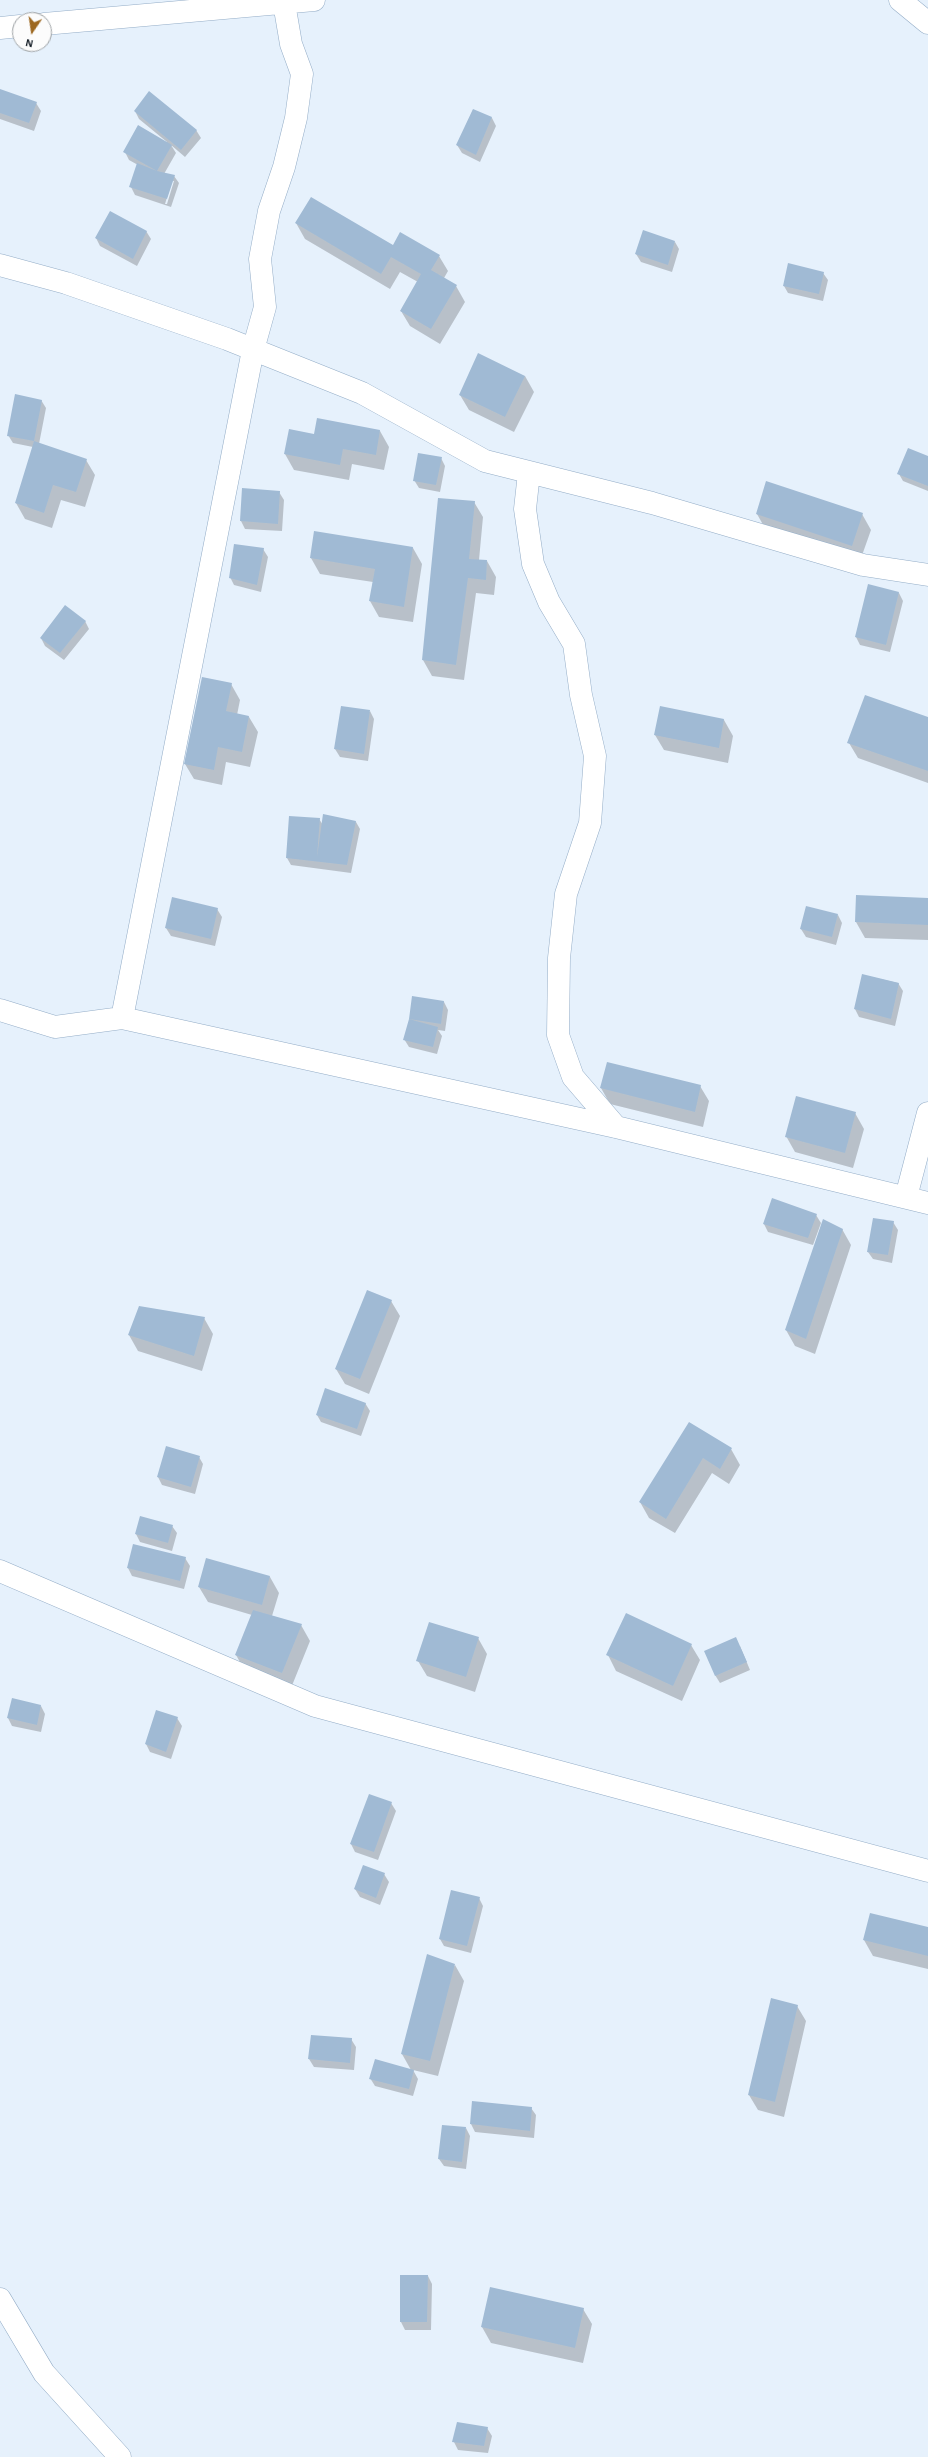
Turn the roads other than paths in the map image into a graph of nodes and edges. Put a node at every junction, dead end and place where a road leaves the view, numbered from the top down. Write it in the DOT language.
graph roads {
  1 [pos="314,0"];
  2 [pos="900,0"];
  3 [pos="284,3"];
  4 [pos="52,23"];
  5 [pos="928,23"];
  6 [pos="12,27"];
  7 [pos="0,28"];
  8 [pos="0,265"];
  9 [pos="253,350"];
  10 [pos="529,473"];
  11 [pos="928,575"];
  12 [pos="0,1010"];
  13 [pos="122,1018"];
  14 [pos="928,1113"];
  15 [pos="616,1127"];
  16 [pos="906,1197"];
  17 [pos="928,1203"];
  18 [pos="0,1571"];
  19 [pos="928,1871"];
  20 [pos="0,2299"];
  21 [pos="120,2457"];
  1 -- 3 [label="street"];
  2 -- 5 [label="street"];
  3 -- 4 [label="street"];
  3 -- 9 [label="street"];
  6 -- 7 [label="street"];
  8 -- 9 [label="street"];
  9 -- 10 [label="street"];
  9 -- 13 [label="street"];
  10 -- 11 [label="street"];
  10 -- 15 [label="street"];
  12 -- 13 [label="street"];
  13 -- 15 [label="street"];
  14 -- 16 [label="street"];
  15 -- 16 [label="street"];
  16 -- 17 [label="street"];
  18 -- 19 [label="street"];
  20 -- 21 [label="street"];
}
